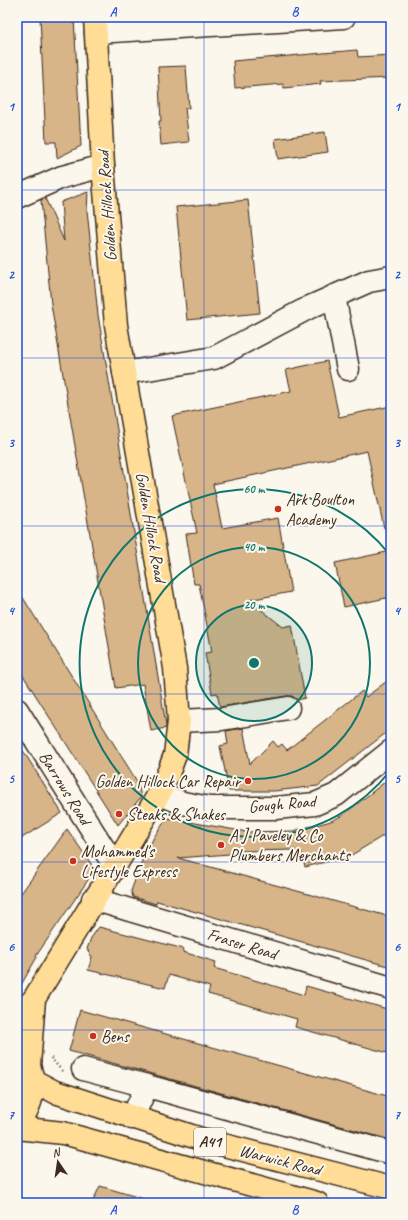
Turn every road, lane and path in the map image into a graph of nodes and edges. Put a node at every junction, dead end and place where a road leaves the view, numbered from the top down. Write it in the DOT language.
graph roads {
  1 [pos="344,17"];
  2 [pos="276,19"];
  3 [pos="95,25"];
  4 [pos="103,166"];
  5 [pos="17,197"];
  6 [pos="391,277"];
  7 [pos="334,296"];
  8 [pos="348,369"];
  9 [pos="124,373"];
  10 [pos="288,708"];
  11 [pos="17,710"];
  12 [pos="179,722"];
  13 [pos="391,751"];
  14 [pos="159,794"];
  15 [pos="114,865"];
  16 [pos="93,899"];
  17 [pos="391,988"];
  18 [pos="34,999"];
  19 [pos="17,1017"];
  20 [pos="50,1057"];
  21 [pos="27,1066"];
  22 [pos="73,1071"];
  23 [pos="146,1086"];
  24 [pos="132,1118"];
  25 [pos="17,1124"];
  26 [pos="17,1128"];
  27 [pos="391,1153"];
  28 [pos="391,1188"];
  29 [pos="317,1203"];
  1 -- 2 [label="street"];
  2 -- 3 [label="street"];
  3 -- 4 [label="main road, Golden Hillock Road"];
  4 -- 5 [label="street"];
  4 -- 9 [label="main road, Golden Hillock Road"];
  6 -- 7 [label="street"];
  7 -- 8 [label="street"];
  7 -- 9 [label="street"];
  9 -- 12 [label="main road, Golden Hillock Road"];
  10 -- 12 [label="street"];
  11 -- 15 [label="street, Barrows Road"];
  12 -- 14 [label="main road, Golden Hillock Road"];
  13 -- 14 [label="street, Gough Road"];
  14 -- 15 [label="main road, Golden Hillock Road"];
  15 -- 16 [label="main road, Golden Hillock Road"];
  16 -- 17 [label="street, Fraser Road"];
  16 -- 18 [label="main road, Golden Hillock Road"];
  18 -- 19 [label="main road, Golden Hillock Road"];
  18 -- 21 [label="main road, Golden Hillock Road"];
  20 -- 22 [label="path"];
  21 -- 24 [label="main road, Warwick Road / A41"];
  21 -- 25 [label="main road, Golden Hillock Road"];
  22 -- 23 [label="street"];
  23 -- 24 [label="street"];
  23 -- 27 [label="street"];
  24 -- 28 [label="main road, Warwick Road / A41"];
  26 -- 29 [label="main road, Warwick Road / A41"];
}
